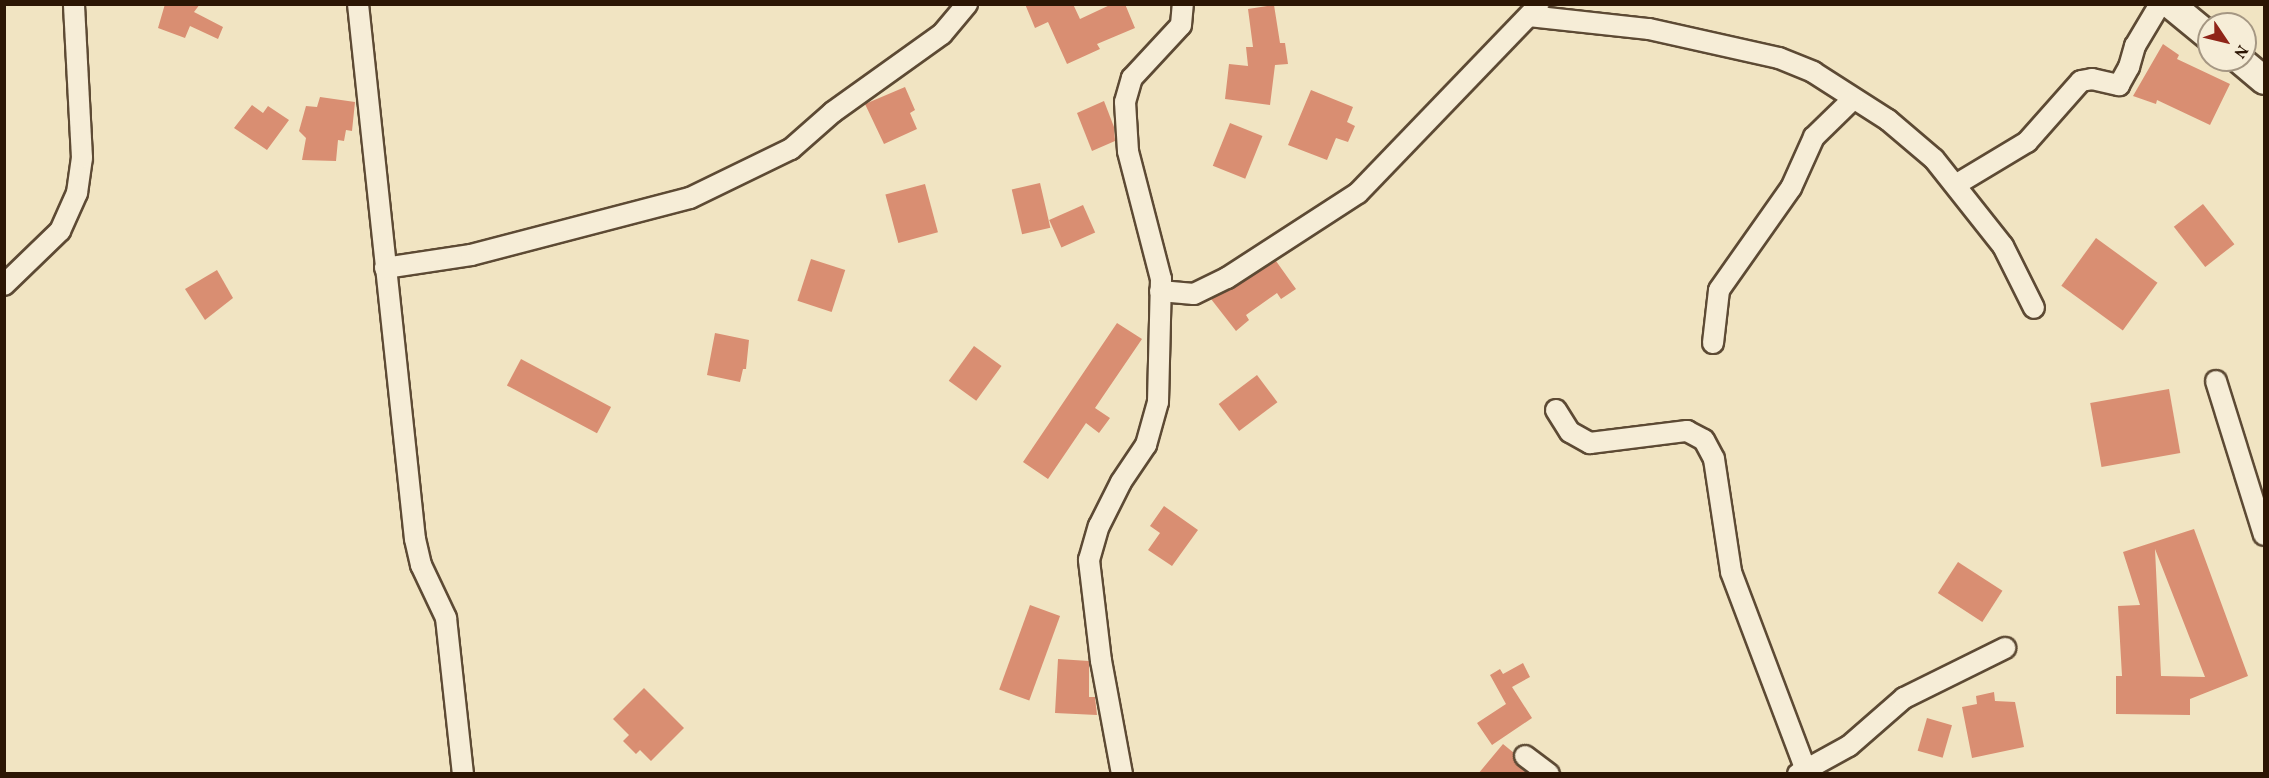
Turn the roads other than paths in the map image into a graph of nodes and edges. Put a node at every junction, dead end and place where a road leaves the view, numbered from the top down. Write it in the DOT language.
graph roads {
  1 [pos="74,4"];
  2 [pos="358,4"];
  3 [pos="967,4"];
  4 [pos="1183,4"];
  5 [pos="2160,4"];
  6 [pos="2170,4"];
  7 [pos="1535,10"];
  8 [pos="2197,26"];
  9 [pos="1853,99"];
  10 [pos="1956,184"];
  11 [pos="385,268"];
  12 [pos="4,285"];
  13 [pos="1160,291"];
  14 [pos="2034,308"];
  15 [pos="1713,343"];
  16 [pos="2216,381"];
  17 [pos="1556,411"];
  18 [pos="2265,535"];
  19 [pos="2005,648"];
  20 [pos="1525,756"];
  21 [pos="1802,772"];
  22 [pos="463,774"];
  23 [pos="1122,774"];
  24 [pos="1549,774"];
  1 -- 12 [label="street"];
  2 -- 11 [label="street"];
  3 -- 11 [label="street"];
  4 -- 13 [label="street"];
  5 -- 10 [label="street"];
  6 -- 8 [label="main road"];
  7 -- 9 [label="street"];
  7 -- 13 [label="street"];
  9 -- 10 [label="street"];
  9 -- 15 [label="street"];
  10 -- 14 [label="street"];
  11 -- 22 [label="street"];
  13 -- 23 [label="street"];
  16 -- 18 [label="street"];
  17 -- 21 [label="street"];
  19 -- 21 [label="street"];
  20 -- 24 [label="street"];
}
